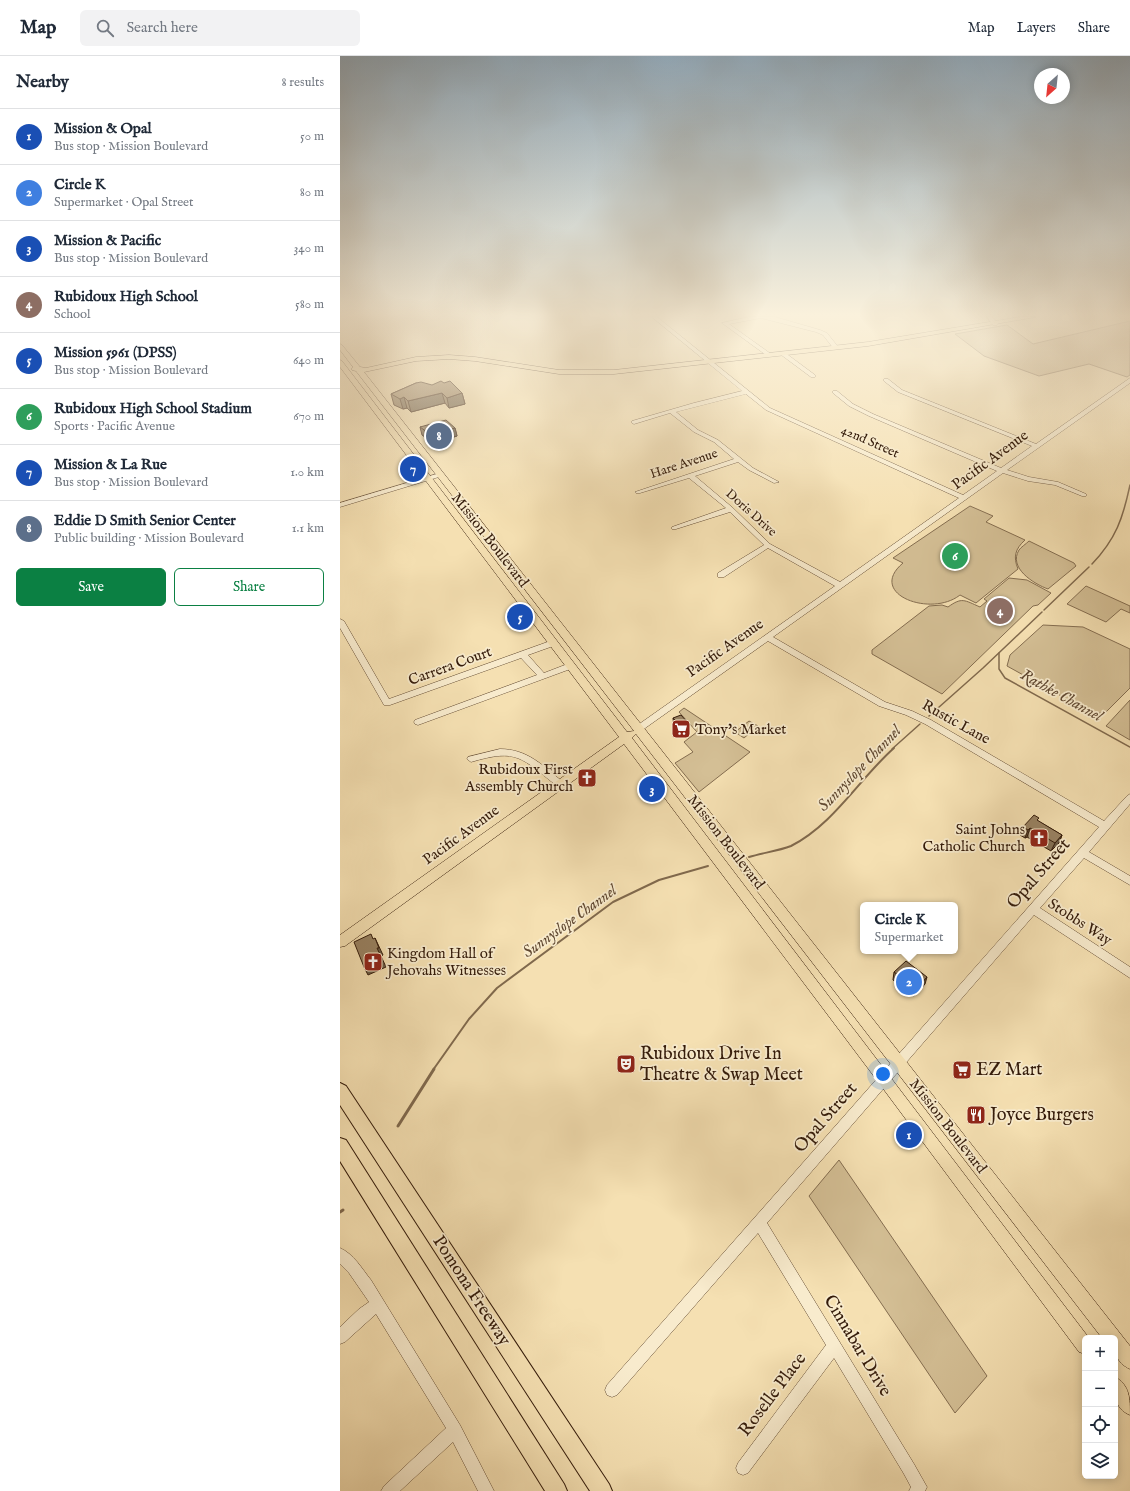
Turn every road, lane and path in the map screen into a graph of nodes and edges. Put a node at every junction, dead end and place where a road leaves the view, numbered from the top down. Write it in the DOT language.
graph roads {
  1 [pos="353,384"];
  2 [pos="369,384"];
  3 [pos="736,384"];
  4 [pos="891,384"];
  5 [pos="1124,384"];
  6 [pos="746,392"];
  7 [pos="835,392"];
  8 [pos="671,411"];
  9 [pos="634,422"];
  10 [pos="1037,446"];
  11 [pos="737,460"];
  12 [pos="1002,471"];
  13 [pos="440,475"];
  14 [pos="690,475"];
  15 [pos="428,478"];
  16 [pos="776,482"];
  17 [pos="638,492"];
  18 [pos="1084,495"];
  19 [pos="964,498"];
  20 [pos="340,505"];
  21 [pos="730,509"];
  22 [pos="674,528"];
  23 [pos="768,546"];
  24 [pos="721,575"];
  25 [pos="841,586"];
  26 [pos="340,621"];
  27 [pos="768,637"];
  28 [pos="553,643"];
  29 [pos="522,654"];
  30 [pos="570,666"];
  31 [pos="541,675"];
  32 [pos="418,722"];
  33 [pos="638,729"];
  34 [pos="626,738"];
  35 [pos="471,759"];
  36 [pos="560,784"];
  37 [pos="1129,802"];
  38 [pos="1105,826"];
  39 [pos="1082,852"];
  40 [pos="1130,881"];
  41 [pos="1033,909"];
  42 [pos="340,942"];
  43 [pos="1130,972"];
  44 [pos="899,1063"];
  45 [pos="884,1080"];
  46 [pos="340,1091"];
  47 [pos="340,1146"];
  48 [pos="759,1222"];
  49 [pos="340,1255"];
  50 [pos="377,1305"];
  51 [pos="1111,1335"];
  52 [pos="340,1337"];
  53 [pos="1082,1342"];
  54 [pos="1118,1345"];
  55 [pos="834,1346"];
  56 [pos="1130,1360"];
  57 [pos="612,1390"];
  58 [pos="1118,1390"];
  59 [pos="1130,1406"];
  60 [pos="455,1430"];
  61 [pos="743,1468"];
  62 [pos="389,1491"];
  63 [pos="486,1491"];
  64 [pos="557,1491"];
  65 [pos="602,1491"];
  66 [pos="917,1491"];
  1 -- 15 [label="main road, Mission Boulevard"];
  2 -- 13 [label="main road, Mission Boulevard"];
  3 -- 6 [label="street, 42nd Street"];
  4 -- 10 [label="street"];
  5 -- 10 [label="street, Pacific Avenue"];
  6 -- 8 [label="street"];
  6 -- 19 [label="street, 42nd Street"];
  7 -- 12 [label="street"];
  8 -- 9 [label="street"];
  8 -- 11 [label="street"];
  10 -- 12 [label="street, Pacific Avenue"];
  11 -- 14 [label="street, Hare Avenue"];
  11 -- 16 [label="street"];
  12 -- 18 [label="street"];
  12 -- 19 [label="street, Pacific Avenue"];
  13 -- 15 [label="street"];
  13 -- 33 [label="main road, Mission Boulevard"];
  14 -- 17 [label="street, Hare Avenue"];
  14 -- 21 [label="street, Doris Drive"];
  15 -- 20 [label="street"];
  15 -- 28 [label="main road, Mission Boulevard"];
  19 -- 25 [label="street, Pacific Avenue"];
  21 -- 22 [label="street"];
  21 -- 23 [label="street, Doris Drive"];
  23 -- 24 [label="street"];
  23 -- 25 [label="street, Doris Drive"];
  25 -- 27 [label="street, Pacific Avenue"];
  26 -- 29 [label="street, Carrera Court"];
  27 -- 33 [label="street, Pacific Avenue"];
  27 -- 38 [label="street, Rustic Lane"];
  28 -- 29 [label="street, Carrera Court"];
  28 -- 30 [label="main road, Mission Boulevard"];
  29 -- 31 [label="street"];
  30 -- 31 [label="street"];
  30 -- 34 [label="main road, Mission Boulevard"];
  31 -- 32 [label="street"];
  33 -- 34 [label="main road, Pacific Avenue"];
  33 -- 44 [label="main road, Mission Boulevard"];
  34 -- 36 [label="main road, Pacific Avenue"];
  34 -- 45 [label="main road, Mission Boulevard"];
  35 -- 36 [label="street"];
  36 -- 42 [label="main road, Pacific Avenue"];
  37 -- 38 [label="street, Opal Street"];
  38 -- 39 [label="street, Opal Street"];
  39 -- 40 [label="street"];
  39 -- 41 [label="street, Opal Street"];
  41 -- 43 [label="street, Stobbs Way"];
  41 -- 44 [label="street, Opal Street"];
  44 -- 45 [label="street, Opal Street"];
  44 -- 51 [label="main road, Mission Boulevard"];
  45 -- 48 [label="street, Opal Street"];
  45 -- 53 [label="main road, Mission Boulevard"];
  46 -- 65 [label="highway, Pomona Freeway"];
  47 -- 64 [label="highway, Pomona Freeway"];
  48 -- 55 [label="street, Cinnabar Drive"];
  48 -- 57 [label="street, Opal Street"];
  49 -- 50 [label="street"];
  50 -- 52 [label="street"];
  50 -- 60 [label="street"];
  54 -- 56 [label="main road"];
  55 -- 61 [label="street, Roselle Place"];
  55 -- 66 [label="street, Cinnabar Drive"];
  58 -- 59 [label="main road"];
  60 -- 62 [label="street"];
  60 -- 63 [label="street"];
}
